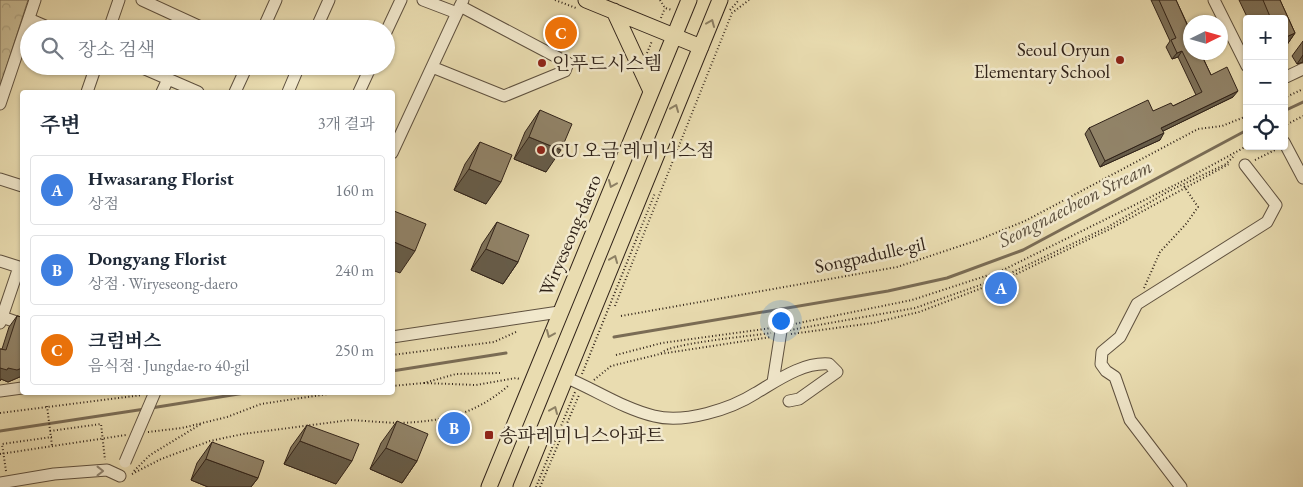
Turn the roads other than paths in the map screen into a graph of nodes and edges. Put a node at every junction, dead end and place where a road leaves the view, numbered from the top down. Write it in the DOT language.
graph roads {
  1 [pos="35,0"];
  2 [pos="119,0"];
  3 [pos="142,0"];
  4 [pos="276,0"];
  5 [pos="329,0"];
  6 [pos="401,0"];
  7 [pos="423,0"];
  8 [pos="689,0"];
  9 [pos="720,0"];
  10 [pos="1214,0"];
  11 [pos="592,2"];
  12 [pos="617,5"];
  13 [pos="460,7"];
  14 [pos="29,18"];
  15 [pos="33,20"];
  16 [pos="112,20"];
  17 [pos="185,20"];
  18 [pos="267,20"];
  19 [pos="320,20"];
  20 [pos="392,20"];
  21 [pos="675,36"];
  22 [pos="20,45"];
  23 [pos="701,46"];
  24 [pos="1244,60"];
  25 [pos="432,67"];
  26 [pos="1303,69"];
  27 [pos="93,75"];
  28 [pos="159,75"];
  29 [pos="243,75"];
  30 [pos="295,75"];
  31 [pos="367,75"];
  32 [pos="1288,76"];
  33 [pos="168,79"];
  34 [pos="88,90"];
  35 [pos="163,90"];
  36 [pos="193,90"];
  37 [pos="236,90"];
  38 [pos="289,90"];
  39 [pos="360,90"];
  40 [pos="651,91"];
  41 [pos="0,104"];
  42 [pos="395,147"];
  43 [pos="1288,150"];
  44 [pos="1245,164"];
  45 [pos="1303,178"];
  46 [pos="0,179"];
  47 [pos="20,185"];
  48 [pos="0,262"];
  49 [pos="20,268"];
  50 [pos="20,271"];
  51 [pos="559,312"];
  52 [pos="1,320"];
  53 [pos="20,324"];
  54 [pos="779,330"];
  55 [pos="395,337"];
  56 [pos="773,382"];
  57 [pos="578,383"];
  58 [pos="20,388"];
  59 [pos="0,391"];
  60 [pos="150,395"];
  61 [pos="789,401"];
  62 [pos="54,474"];
  63 [pos="4,482"];
  64 [pos="117,482"];
  65 [pos="48,487"];
  66 [pos="489,487"];
  67 [pos="521,487"];
  68 [pos="1181,487"];
  1 -- 14 [label="street"];
  2 -- 16 [label="street"];
  3 -- 17 [label="street"];
  4 -- 18 [label="street"];
  5 -- 19 [label="street"];
  6 -- 20 [label="street"];
  7 -- 13 [label="street"];
  8 -- 21 [label="main road, Wiryeseong-daero"];
  23 -- 9 [label="main road, one-way"];
  10 -- 24 [label="street"];
  11 -- 12 [label="main road"];
  12 -- 21 [label="main road"];
  12 -- 40 [label="main road"];
  13 -- 25 [label="street"];
  13 -- 25 [label="street"];
  14 -- 15 [label="street"];
  21 -- 23 [label="main road"];
  21 -- 40 [label="main road, Wiryeseong-daero"];
  22 -- 41 [label="street"];
  57 -- 23 [label="main road, one-way"];
  25 -- 42 [label="street"];
  26 -- 32 [label="street"];
  27 -- 34 [label="street"];
  28 -- 33 [label="street"];
  29 -- 37 [label="street"];
  30 -- 38 [label="street"];
  31 -- 39 [label="street"];
  33 -- 35 [label="street"];
  33 -- 36 [label="street"];
  40 -- 51 [label="main road, Wiryeseong-daero, one-way"];
  43 -- 45 [label="street"];
  44 -- 68 [label="street"];
  46 -- 47 [label="street"];
  48 -- 49 [label="street"];
  50 -- 52 [label="street"];
  51 -- 55 [label="street"];
  51 -- 66 [label="main road, Wiryeseong-daero, one-way"];
  52 -- 53 [label="street"];
  54 -- 56 [label="street"];
  56 -- 57 [label="street"];
  56 -- 61 [label="street"];
  67 -- 57 [label="main road, one-way"];
  58 -- 59 [label="street"];
  60 -- 64 [label="street, bridge"];
  62 -- 63 [label="street"];
  62 -- 64 [label="street, one-way"];
  62 -- 65 [label="street"];
}
